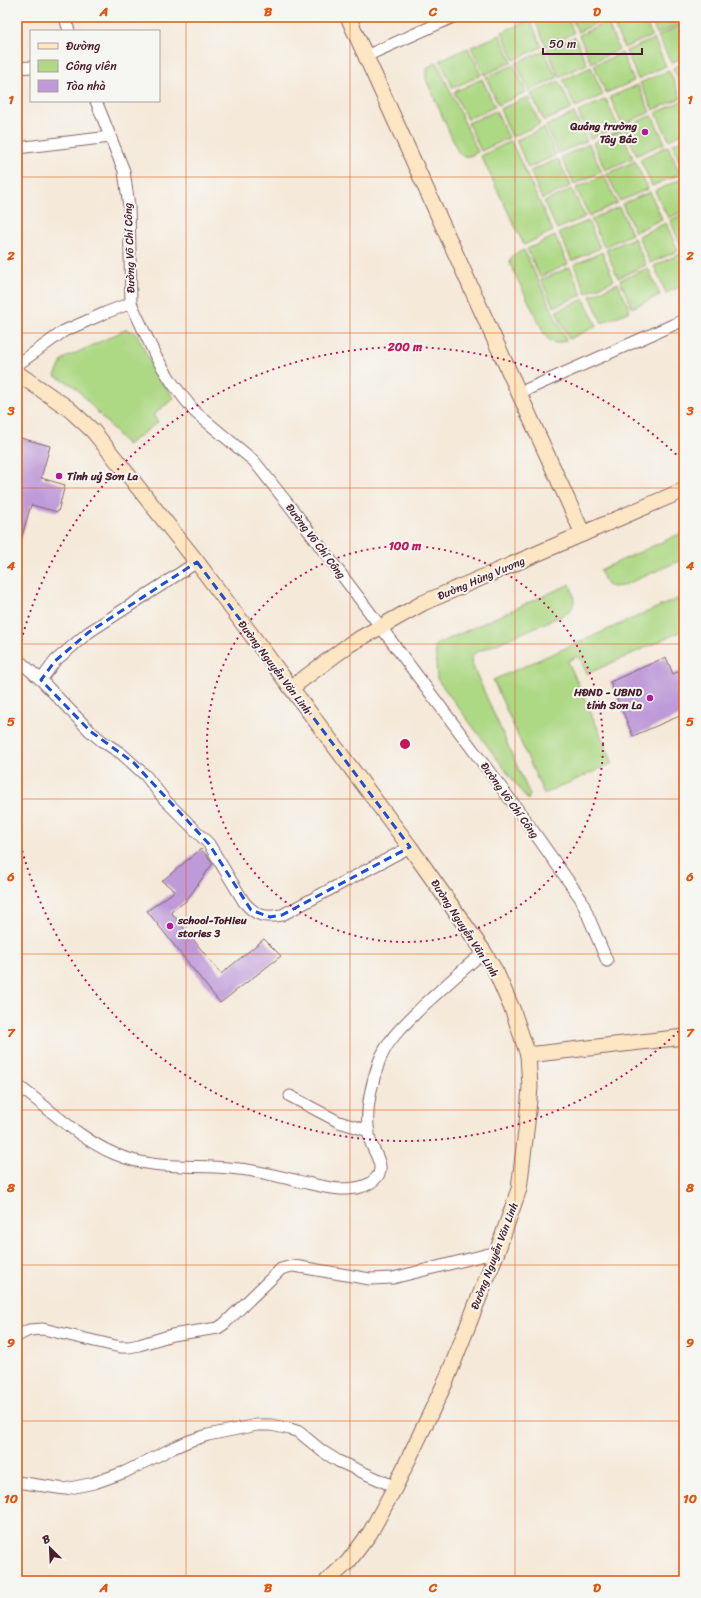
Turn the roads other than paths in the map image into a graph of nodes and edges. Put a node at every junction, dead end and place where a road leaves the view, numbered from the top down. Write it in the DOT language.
graph roads {
  1 [pos="348,17"];
  2 [pos="453,17"];
  3 [pos="66,18"];
  4 [pos="69,30"];
  5 [pos="366,56"];
  6 [pos="30,67"];
  7 [pos="17,68"];
  8 [pos="96,102"];
  9 [pos="110,137"];
  10 [pos="17,148"];
  11 [pos="131,303"];
  12 [pos="684,320"];
  13 [pos="17,365"];
  14 [pos="17,373"];
  15 [pos="519,393"];
  16 [pos="684,490"];
  17 [pos="583,534"];
  18 [pos="197,562"];
  19 [pos="381,627"];
  20 [pos="17,659"];
  21 [pos="41,680"];
  22 [pos="291,688"];
  23 [pos="410,847"];
  24 [pos="484,952"];
  25 [pos="607,961"];
  26 [pos="684,1037"];
  27 [pos="528,1055"];
  28 [pos="17,1085"];
  29 [pos="290,1096"];
  30 [pos="369,1131"];
  31 [pos="497,1252"];
  32 [pos="17,1336"];
  33 [pos="17,1482"];
  34 [pos="395,1487"];
  35 [pos="327,1581"];
  1 -- 5 [label="street"];
  2 -- 5 [label="street"];
  3 -- 4 [label="street"];
  5 -- 15 [label="street"];
  6 -- 7 [label="street"];
  8 -- 9 [label="street, Đường Võ Chí Công"];
  9 -- 10 [label="street"];
  9 -- 11 [label="street, Đường Võ Chí Công"];
  11 -- 13 [label="street"];
  11 -- 19 [label="street, Đường Võ Chí Công"];
  12 -- 15 [label="street"];
  14 -- 18 [label="street, Đường Nguyễn Văn Linh"];
  15 -- 17 [label="street"];
  16 -- 17 [label="street, Đường Hùng Vương"];
  17 -- 19 [label="street, Đường Hùng Vương"];
  18 -- 21 [label="street"];
  18 -- 22 [label="street, Đường Nguyễn Văn Linh"];
  19 -- 22 [label="street, Đường Hùng Vương"];
  19 -- 25 [label="street, Đường Võ Chí Công"];
  20 -- 21 [label="street"];
  21 -- 23 [label="street"];
  22 -- 23 [label="street, Đường Nguyễn Văn Linh"];
  23 -- 24 [label="street, Đường Nguyễn Văn Linh"];
  24 -- 27 [label="street, Đường Nguyễn Văn Linh"];
  24 -- 30 [label="street"];
  26 -- 27 [label="street"];
  27 -- 31 [label="street, Đường Nguyễn Văn Linh"];
  28 -- 30 [label="street"];
  29 -- 30 [label="street"];
  31 -- 32 [label="street"];
  31 -- 34 [label="street, Đường Nguyễn Văn Linh"];
  33 -- 34 [label="street"];
  34 -- 35 [label="street, Đường Nguyễn Văn Linh"];
}
